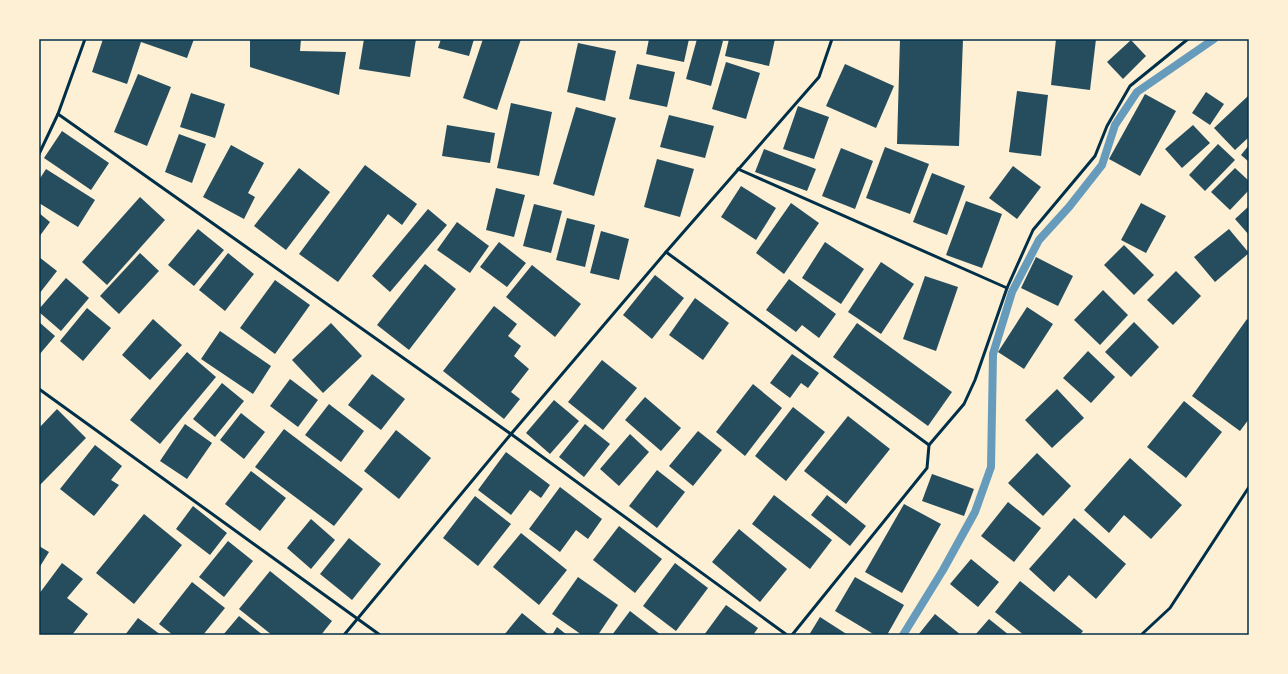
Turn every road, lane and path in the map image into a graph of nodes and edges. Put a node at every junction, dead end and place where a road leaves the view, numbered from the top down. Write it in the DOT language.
graph roads {
  1 [pos="86,39"];
  2 [pos="832,39"];
  3 [pos="1188,39"];
  4 [pos="58,114"];
  5 [pos="39,154"];
  6 [pos="738,169"];
  7 [pos="666,252"];
  8 [pos="1007,288"];
  9 [pos="39,389"];
  10 [pos="511,434"];
  11 [pos="929,444"];
  12 [pos="1249,487"];
  13 [pos="357,619"];
  14 [pos="344,635"];
  15 [pos="380,635"];
  16 [pos="787,635"];
  17 [pos="792,635"];
  18 [pos="1141,635"];
  1 -- 4 [label="lane"];
  2 -- 6 [label="lane"];
  3 -- 8 [label="lane"];
  4 -- 5 [label="lane"];
  4 -- 10 [label="lane"];
  6 -- 7 [label="lane"];
  6 -- 8 [label="lane"];
  7 -- 10 [label="lane"];
  7 -- 11 [label="lane"];
  8 -- 11 [label="lane"];
  9 -- 13 [label="lane"];
  10 -- 13 [label="lane"];
  10 -- 16 [label="lane"];
  11 -- 17 [label="lane"];
  12 -- 18 [label="lane"];
  13 -- 14 [label="lane"];
  13 -- 15 [label="lane"];
}
